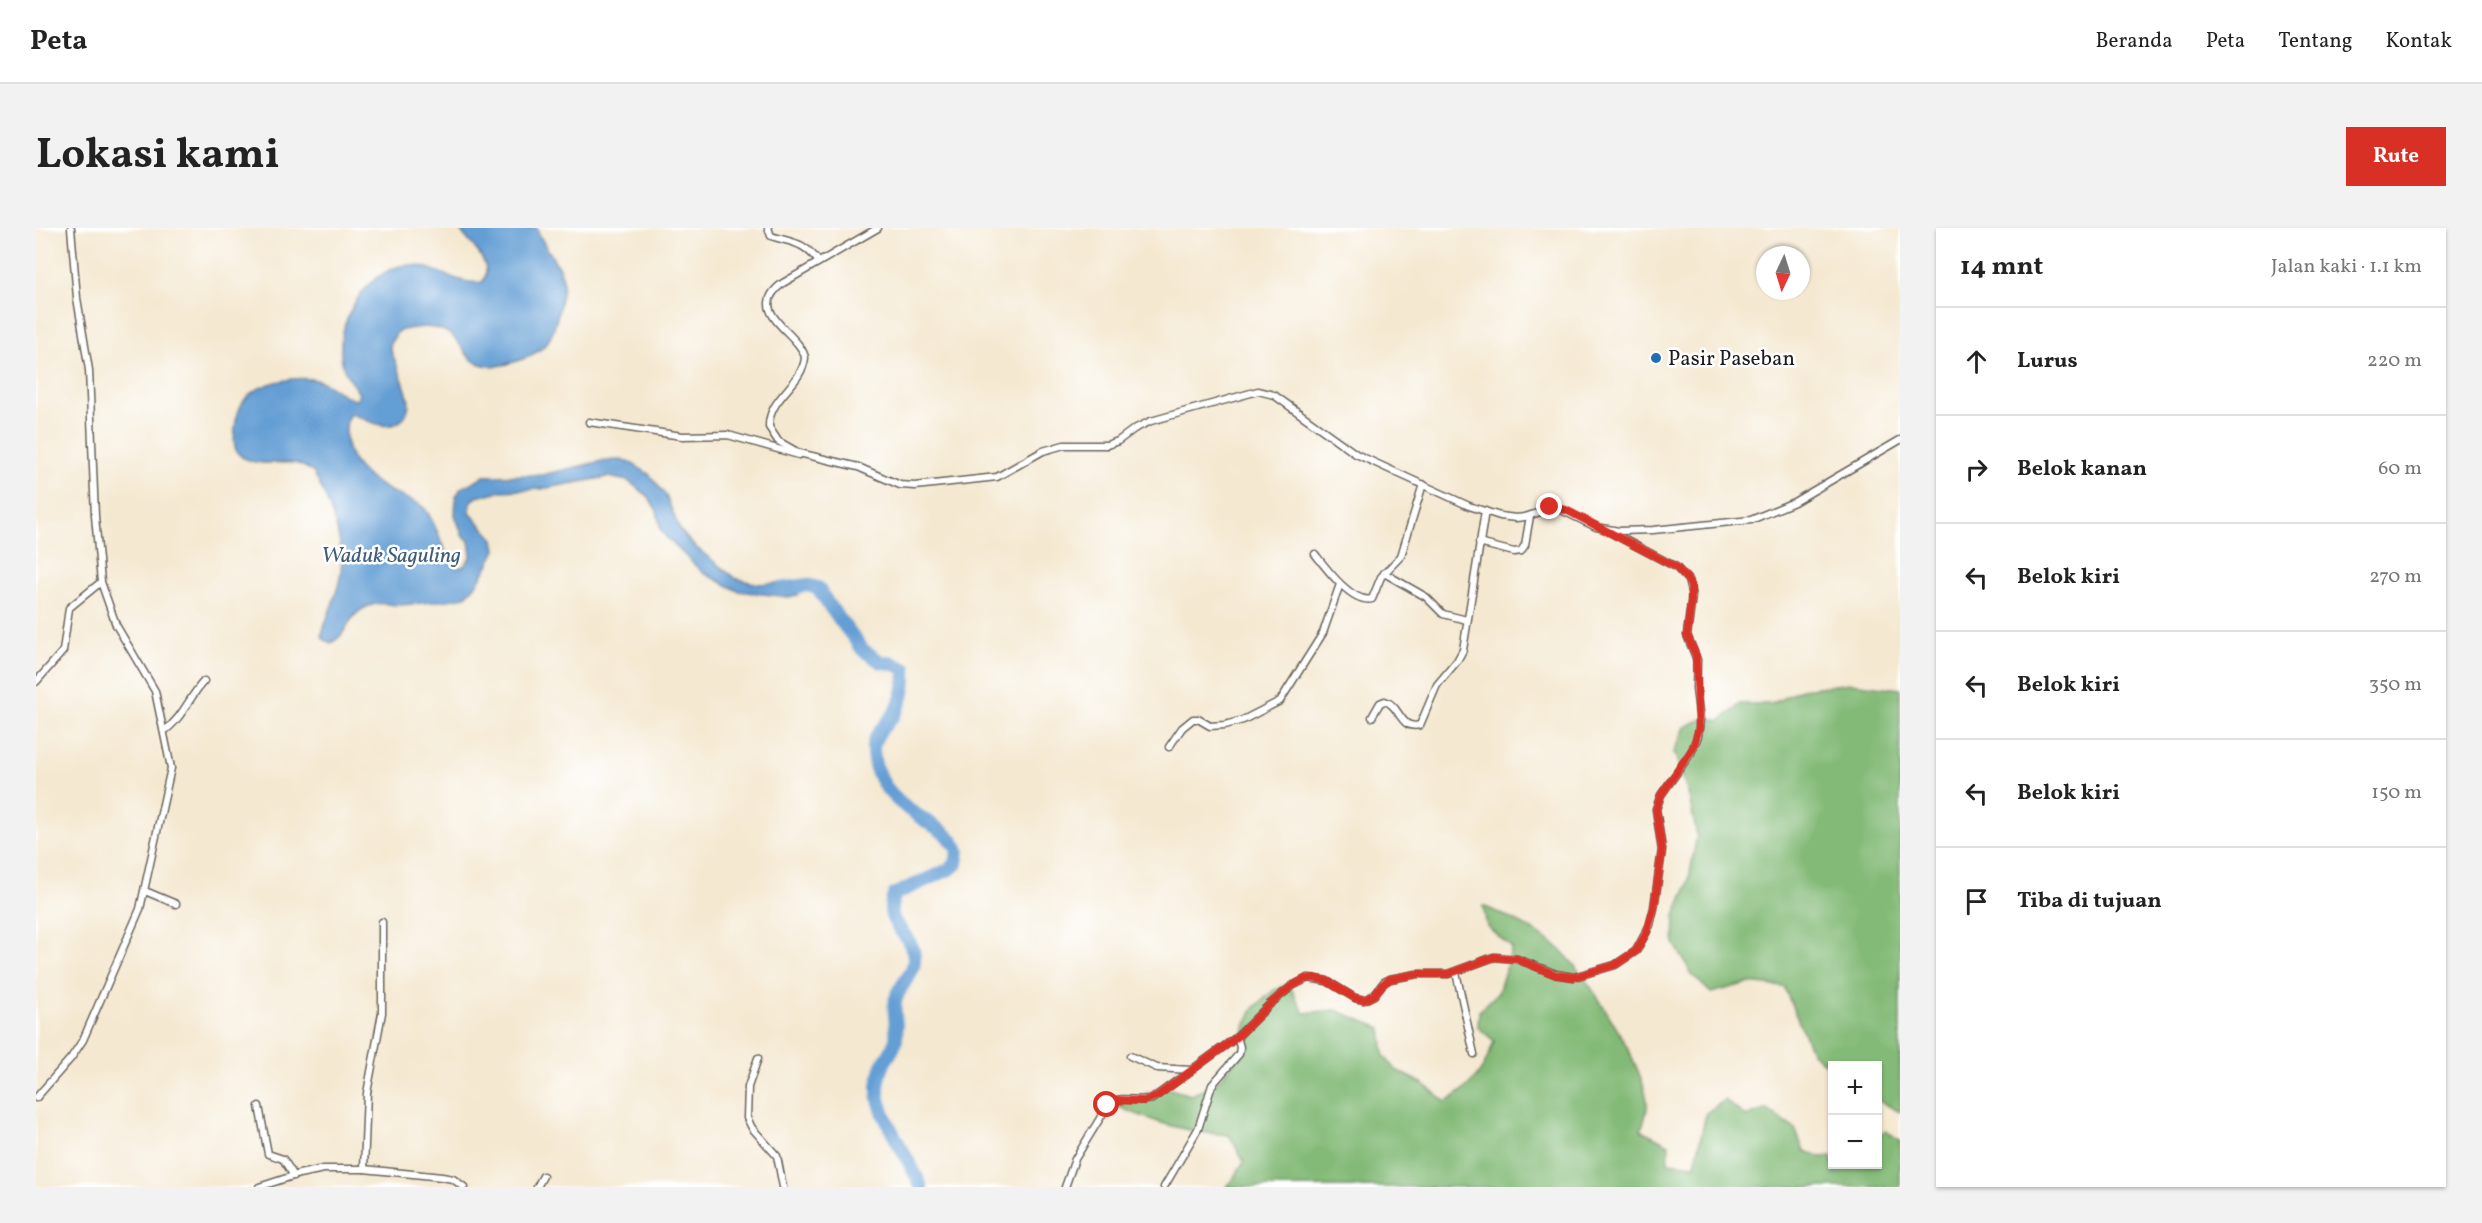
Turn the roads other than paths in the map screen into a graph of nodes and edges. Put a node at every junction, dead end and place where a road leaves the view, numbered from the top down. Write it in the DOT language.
graph roads {
  1 [pos="71,228"];
  2 [pos="768,228"];
  3 [pos="878,228"];
  4 [pos="819,262"];
  5 [pos="589,422"];
  6 [pos="1900,440"];
  7 [pos="808,456"];
  8 [pos="1423,484"];
  9 [pos="1485,511"];
  10 [pos="1530,516"];
  11 [pos="1607,530"];
  12 [pos="1479,543"];
  13 [pos="1316,554"];
  14 [pos="1384,573"];
  15 [pos="101,582"];
  16 [pos="1340,584"];
  17 [pos="1467,620"];
  18 [pos="204,681"];
  19 [pos="36,682"];
  20 [pos="1372,717"];
  21 [pos="164,731"];
  22 [pos="1169,747"];
  23 [pos="145,891"];
  24 [pos="176,904"];
  25 [pos="382,922"];
  26 [pos="1456,972"];
  27 [pos="1237,1037"];
  28 [pos="1474,1054"];
  29 [pos="1131,1056"];
  30 [pos="758,1058"];
  31 [pos="1192,1071"];
  32 [pos="36,1098"];
  33 [pos="259,1106"];
  34 [pos="364,1169"];
  35 [pos="294,1176"];
  36 [pos="543,1176"];
  37 [pos="259,1187"];
  38 [pos="464,1187"];
  39 [pos="537,1187"];
  40 [pos="783,1187"];
  41 [pos="1065,1187"];
  42 [pos="1164,1187"];
  1 -- 15 [label="street"];
  2 -- 4 [label="street"];
  3 -- 4 [label="street"];
  4 -- 7 [label="street"];
  5 -- 7 [label="street"];
  6 -- 11 [label="street"];
  7 -- 8 [label="street"];
  8 -- 9 [label="street"];
  8 -- 14 [label="street"];
  9 -- 10 [label="street"];
  9 -- 12 [label="street"];
  10 -- 11 [label="street"];
  10 -- 12 [label="street"];
  11 -- 26 [label="street"];
  12 -- 17 [label="street"];
  13 -- 16 [label="street"];
  14 -- 16 [label="street"];
  14 -- 17 [label="street"];
  15 -- 19 [label="street"];
  15 -- 21 [label="street"];
  16 -- 22 [label="street"];
  17 -- 20 [label="street"];
  18 -- 21 [label="street"];
  21 -- 23 [label="street"];
  23 -- 24 [label="street"];
  23 -- 32 [label="street"];
  25 -- 34 [label="street"];
  26 -- 27 [label="street"];
  26 -- 28 [label="street"];
  27 -- 31 [label="street"];
  27 -- 42 [label="street"];
  29 -- 31 [label="street"];
  30 -- 40 [label="street"];
  31 -- 41 [label="street"];
  33 -- 35 [label="street"];
  34 -- 35 [label="street"];
  34 -- 38 [label="street"];
  35 -- 37 [label="street"];
  36 -- 39 [label="street"];
}
